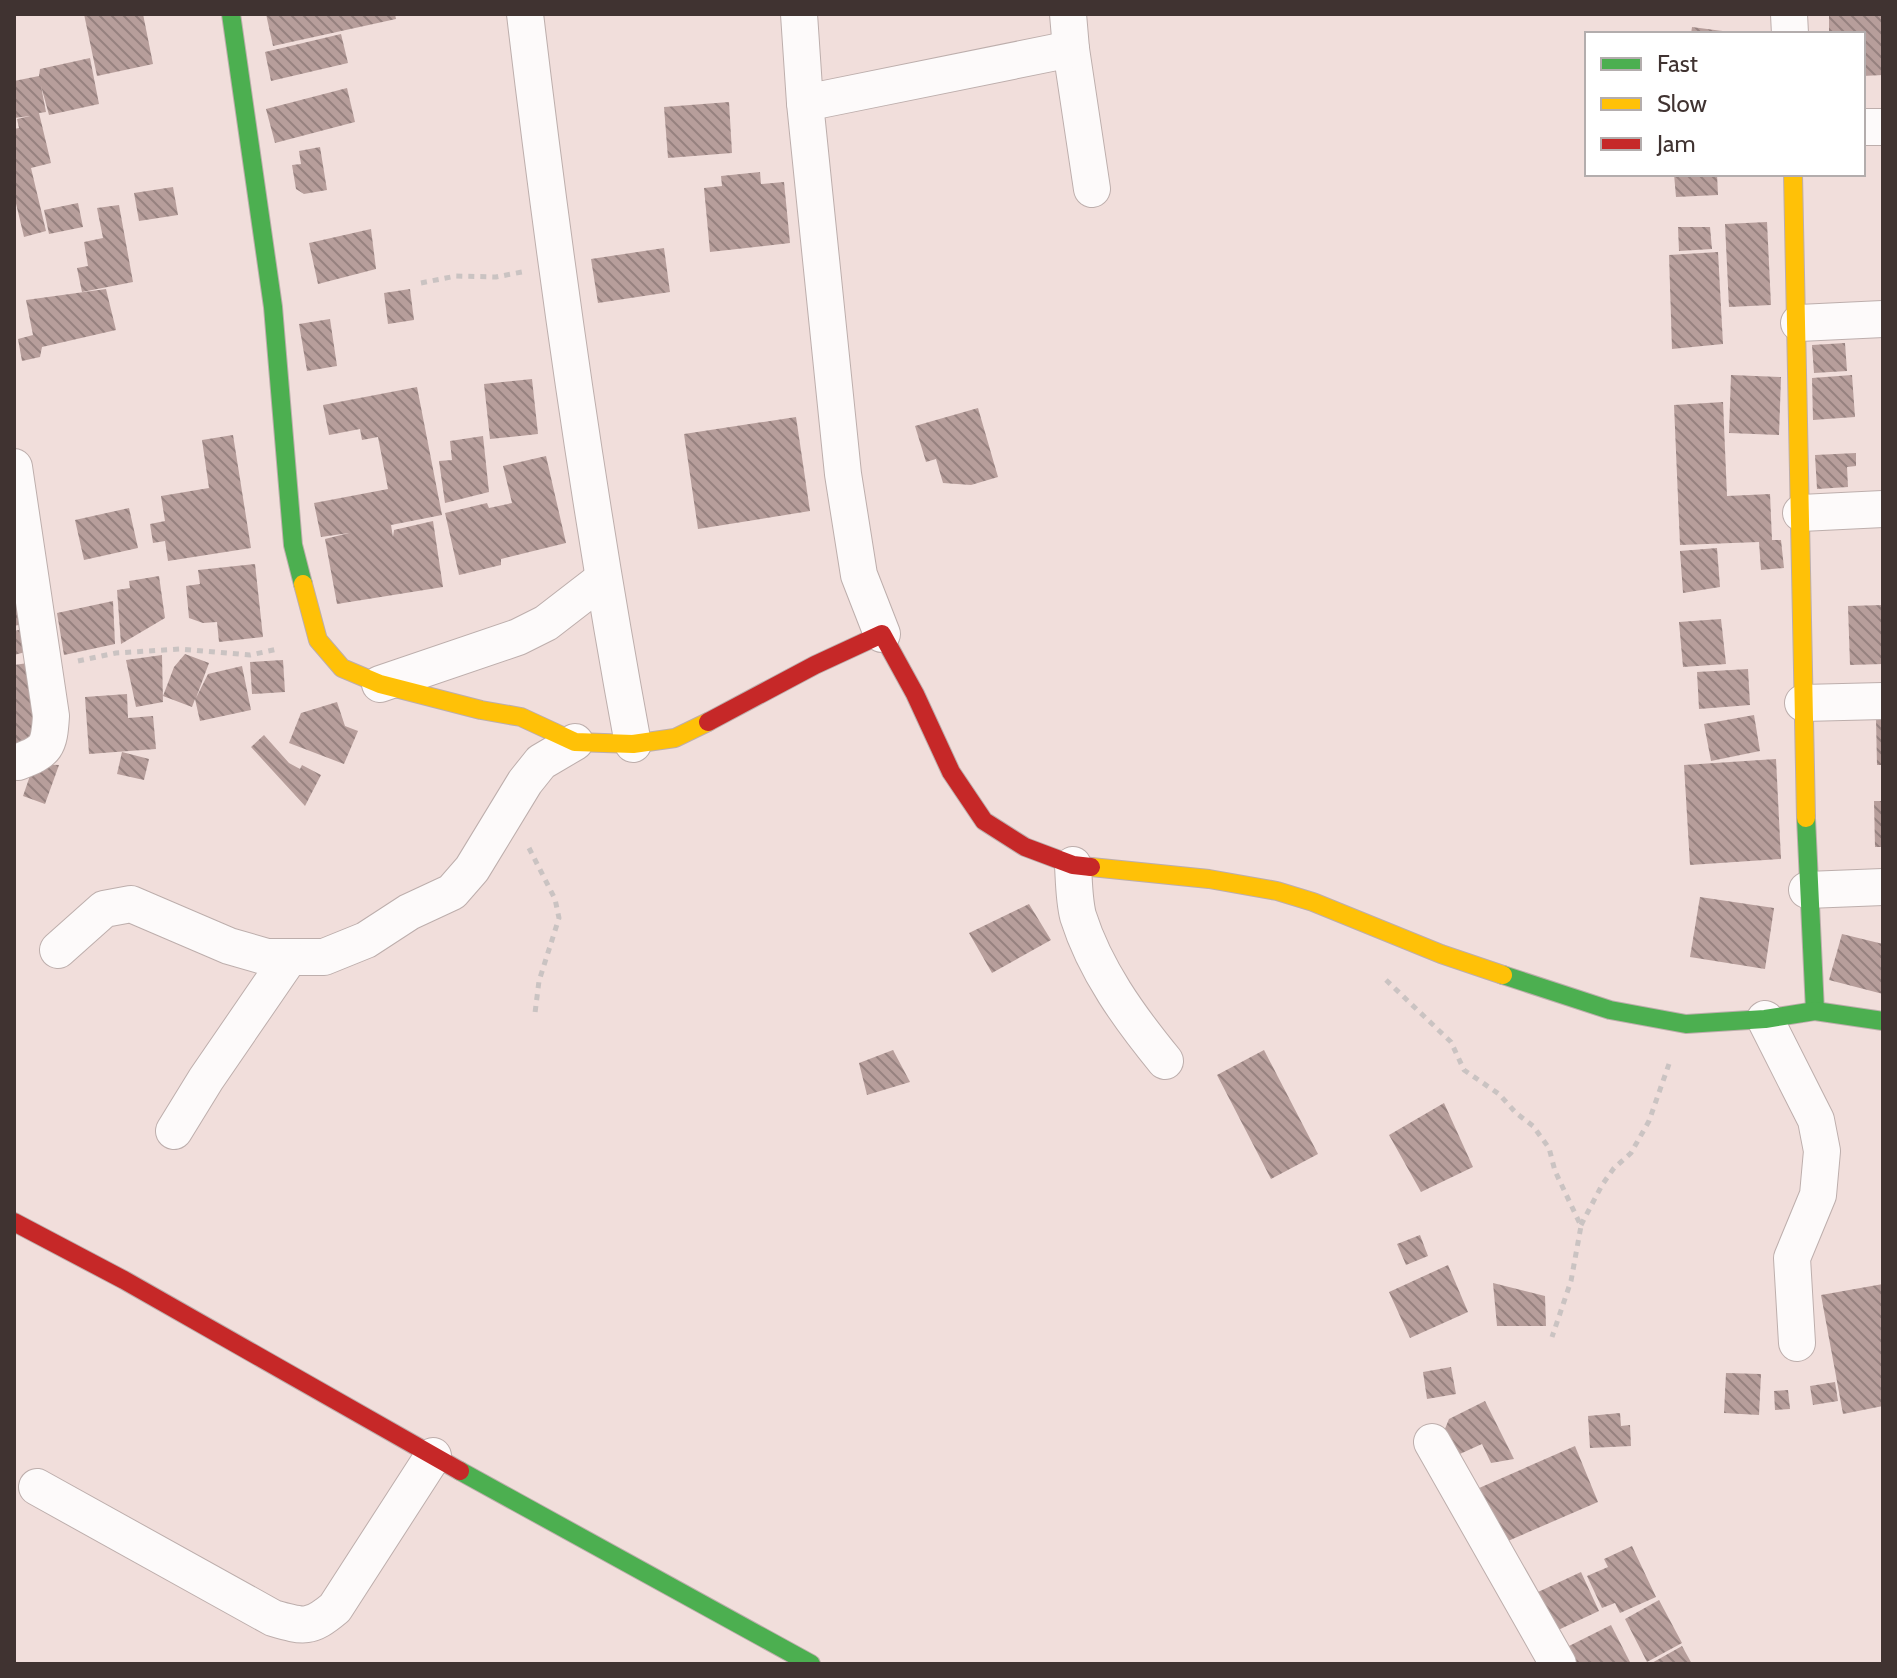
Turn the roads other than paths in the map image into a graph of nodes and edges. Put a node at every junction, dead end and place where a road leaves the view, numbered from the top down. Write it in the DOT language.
graph roads {
  1 [pos="231,14"];
  2 [pos="525,14"];
  3 [pos="799,14"];
  4 [pos="1070,31"];
  5 [pos="805,103"];
  6 [pos="1793,176"];
  7 [pos="1092,189"];
  8 [pos="1883,319"];
  9 [pos="1799,323"];
  10 [pos="14,467"];
  11 [pos="1883,509"];
  12 [pos="1801,513"];
  13 [pos="603,579"];
  14 [pos="882,634"];
  15 [pos="380,684"];
  16 [pos="1883,701"];
  17 [pos="1803,703"];
  18 [pos="575,742"];
  19 [pos="633,744"];
  20 [pos="18,762"];
  21 [pos="1073,865"];
  22 [pos="1883,887"];
  23 [pos="1807,890"];
  24 [pos="58,950"];
  25 [pos="289,958"];
  26 [pos="1815,1011"];
  27 [pos="1765,1019"];
  28 [pos="1883,1021"];
  29 [pos="1165,1061"];
  30 [pos="174,1131"];
  31 [pos="14,1222"];
  32 [pos="1797,1343"];
  33 [pos="1432,1442"];
  34 [pos="433,1456"];
  35 [pos="37,1487"];
  36 [pos="811,1664"];
  37 [pos="1558,1664"];
  1 -- 15 [label="street"];
  2 -- 13 [label="street"];
  3 -- 5 [label="street"];
  4 -- 5 [label="street"];
  4 -- 7 [label="street"];
  5 -- 14 [label="street"];
  6 -- 9 [label="street"];
  8 -- 9 [label="street"];
  9 -- 12 [label="street"];
  10 -- 20 [label="street"];
  11 -- 12 [label="street"];
  12 -- 17 [label="street"];
  13 -- 15 [label="street"];
  13 -- 19 [label="street"];
  14 -- 19 [label="street"];
  14 -- 21 [label="street"];
  15 -- 18 [label="street"];
  16 -- 17 [label="street"];
  17 -- 23 [label="street"];
  18 -- 19 [label="street"];
  18 -- 25 [label="street"];
  21 -- 27 [label="street"];
  21 -- 29 [label="street"];
  22 -- 23 [label="street"];
  23 -- 26 [label="street"];
  24 -- 25 [label="street"];
  25 -- 30 [label="street"];
  26 -- 27 [label="street"];
  26 -- 28 [label="street"];
  27 -- 32 [label="street"];
  31 -- 34 [label="street"];
  33 -- 37 [label="street"];
  34 -- 35 [label="street"];
  34 -- 36 [label="street"];
}
